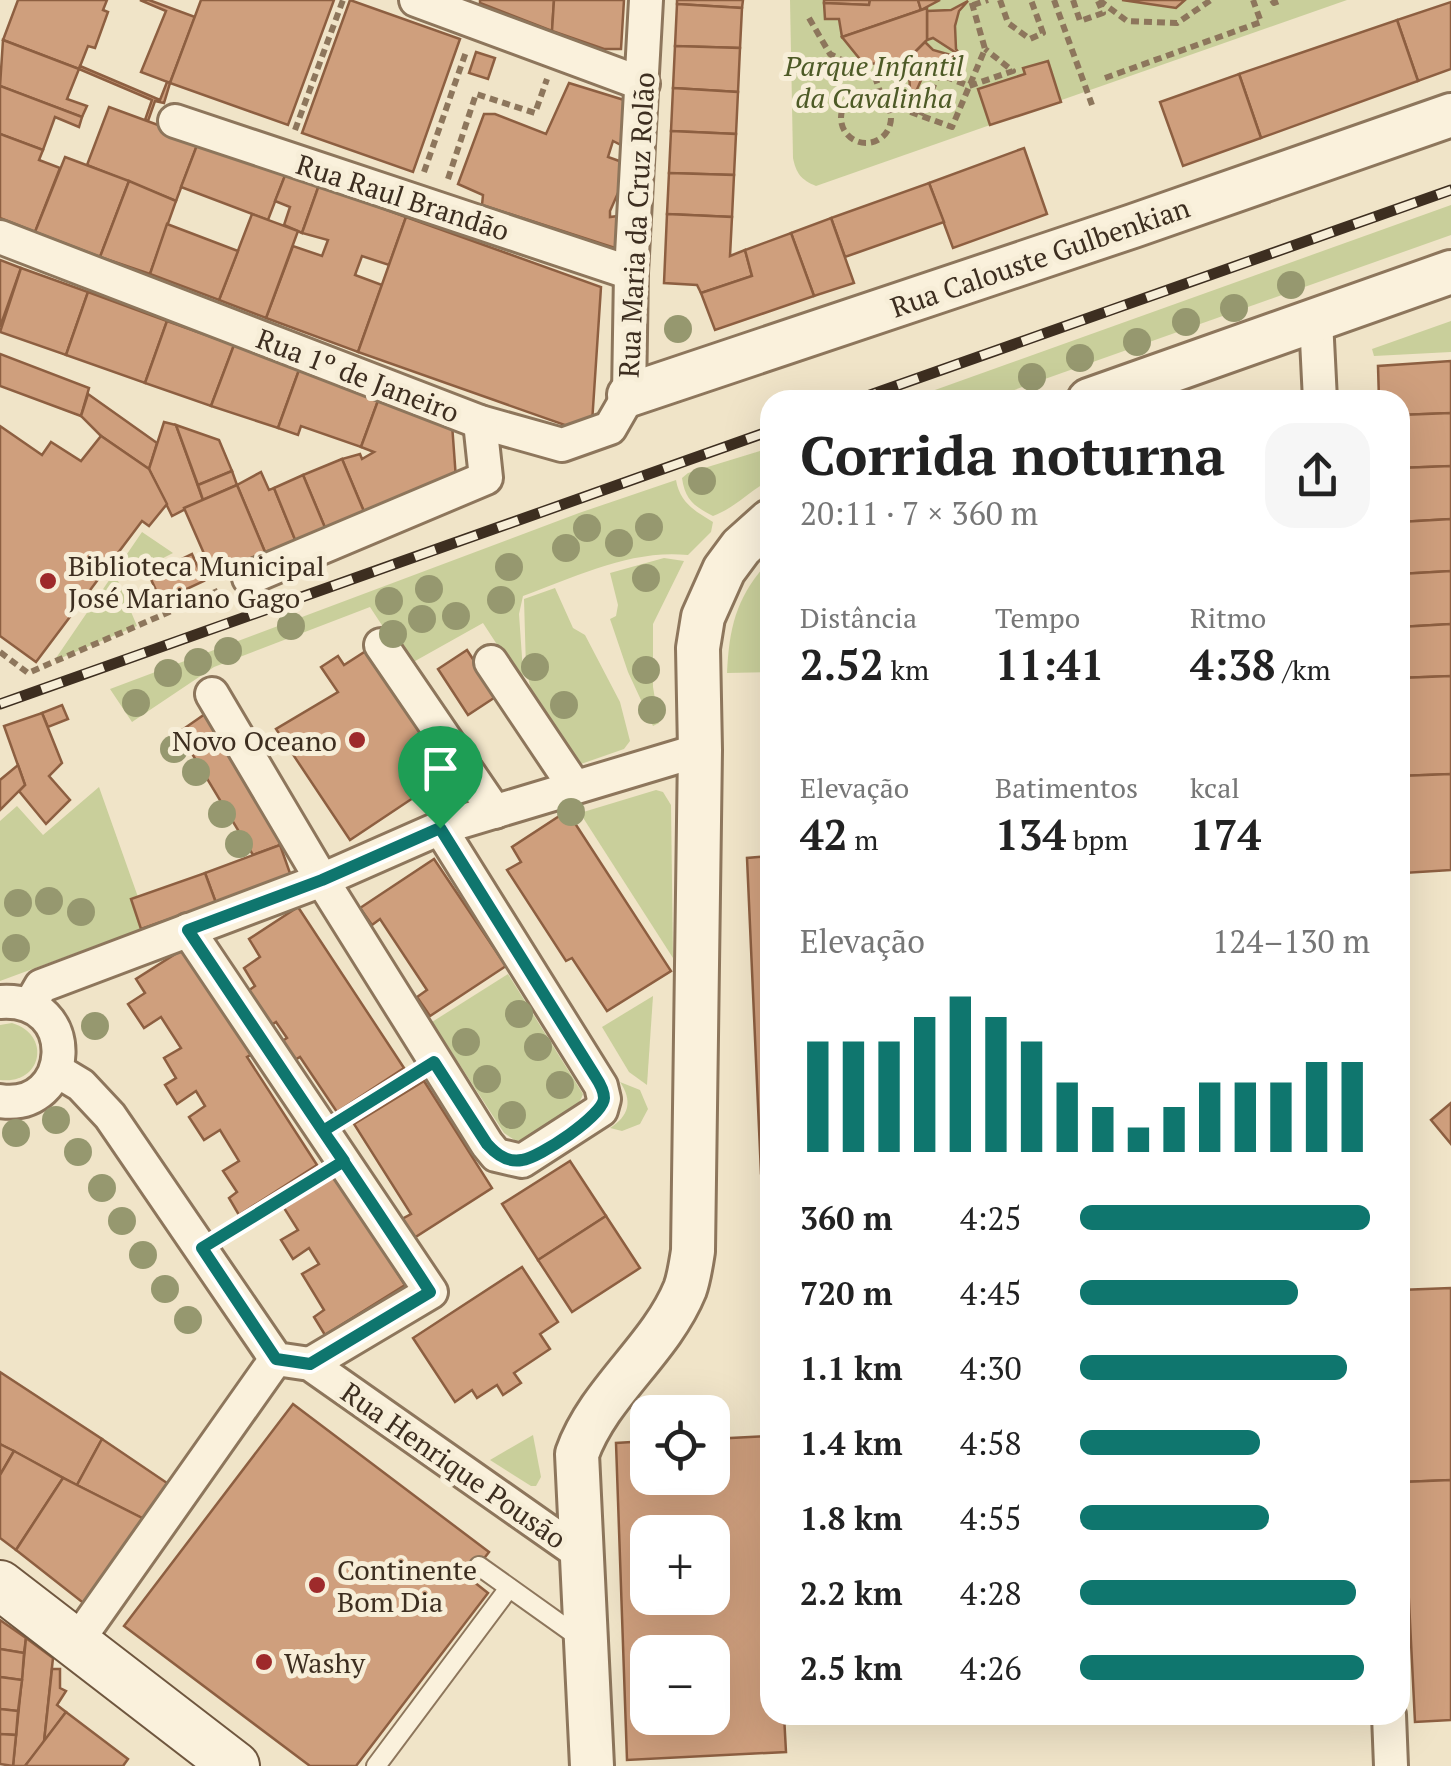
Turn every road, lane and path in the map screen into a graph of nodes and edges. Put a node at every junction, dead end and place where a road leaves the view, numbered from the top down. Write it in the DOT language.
graph roads {
  1 [pos="343,0"];
  2 [pos="416,0"];
  3 [pos="646,0"];
  4 [pos="988,0"];
  5 [pos="1000,0"];
  6 [pos="1032,0"];
  7 [pos="1054,0"];
  8 [pos="1073,0"];
  9 [pos="1099,0"];
  10 [pos="1211,0"];
  11 [pos="1253,0"];
  12 [pos="1272,0"];
  13 [pos="1282,0"];
  14 [pos="972,3"];
  15 [pos="808,18"];
  16 [pos="477,22"];
  17 [pos="985,49"];
  18 [pos="556,52"];
  19 [pos="1105,78"];
  20 [pos="643,84"];
  21 [pos="969,86"];
  22 [pos="884,101"];
  23 [pos="1092,104"];
  24 [pos="920,115"];
  25 [pos="1451,115"];
  26 [pos="175,122"];
  27 [pos="285,158"];
  28 [pos="426,205"];
  29 [pos="0,237"];
  30 [pos="1451,272"];
  31 [pos="632,273"];
  32 [pos="1316,320"];
  33 [pos="1117,390"];
  34 [pos="1320,390"];
  35 [pos="629,395"];
  36 [pos="480,422"];
  37 [pos="760,530"];
  38 [pos="249,578"];
  39 [pos="380,646"];
  40 [pos="0,652"];
  41 [pos="491,662"];
  42 [pos="212,694"];
  43 [pos="700,750"];
  44 [pos="574,786"];
  45 [pos="494,812"];
  46 [pos="440,828"];
  47 [pos="322,880"];
  48 [pos="188,930"];
  49 [pos="15,1004"];
  50 [pos="434,1062"];
  51 [pos="56,1070"];
  52 [pos="0,1101"];
  53 [pos="323,1131"];
  54 [pos="344,1161"];
  55 [pos="202,1248"];
  56 [pos="276,1359"];
  57 [pos="310,1364"];
  58 [pos="582,1555"];
  59 [pos="479,1566"];
  60 [pos="0,1585"];
  61 [pos="510,1588"];
  62 [pos="586,1642"];
  63 [pos="75,1644"];
  64 [pos="1389,1725"];
  65 [pos="235,1766"];
  66 [pos="376,1766"];
  67 [pos="592,1766"];
  68 [pos="1391,1766"];
  1 -- 27 [label="path"];
  2 -- 16 [label="street"];
  3 -- 20 [label="street, Rua Maria da Cruz Rolão"];
  4 -- 14 [label="path"];
  5 -- 6 [label="path"];
  7 -- 23 [label="path"];
  8 -- 9 [label="path"];
  9 -- 10 [label="path"];
  11 -- 19 [label="path"];
  12 -- 13 [label="path"];
  14 -- 17 [label="path"];
  15 -- 22 [label="path"];
  16 -- 18 [label="street"];
  16 -- 28 [label="path"];
  17 -- 21 [label="path"];
  17 -- 21 [label="path"];
  18 -- 20 [label="street"];
  18 -- 28 [label="path"];
  20 -- 31 [label="street, Rua Maria da Cruz Rolão"];
  21 -- 24 [label="path"];
  21 -- 24 [label="path"];
  22 -- 22 [label="path"];
  22 -- 24 [label="path"];
  25 -- 35 [label="street, Rua Calouste Gulbenkian"];
  26 -- 27 [label="street, Rua Raul Brandão"];
  27 -- 28 [label="street, Rua Raul Brandão"];
  28 -- 31 [label="street, Rua Raul Brandão"];
  29 -- 36 [label="street, Rua 1º de Janeiro"];
  30 -- 32 [label="street"];
  31 -- 35 [label="street, Rua Maria da Cruz Rolão"];
  32 -- 33 [label="street"];
  32 -- 34 [label="street"];
  35 -- 36 [label="street, Rua Maria da Cruz Rolão"];
  36 -- 38 [label="street, Rua 1º de Janeiro"];
  37 -- 43 [label="street"];
  38 -- 40 [label="path"];
  39 -- 45 [label="street"];
  41 -- 44 [label="street"];
  42 -- 47 [label="street"];
  43 -- 44 [label="street"];
  43 -- 58 [label="street"];
  44 -- 45 [label="street"];
  45 -- 46 [label="street"];
  46 -- 47 [label="street"];
  46 -- 50 [label="street"];
  47 -- 48 [label="street"];
  47 -- 50 [label="street"];
  48 -- 49 [label="street"];
  48 -- 53 [label="street"];
  49 -- 51 [label="street"];
  50 -- 53 [label="path"];
  51 -- 52 [label="street"];
  51 -- 55 [label="street"];
  53 -- 54 [label="street"];
  54 -- 55 [label="path"];
  54 -- 57 [label="street"];
  55 -- 56 [label="street"];
  56 -- 57 [label="street, Rua Henrique Pousão"];
  56 -- 63 [label="street"];
  57 -- 58 [label="street, Rua Henrique Pousão"];
  58 -- 62 [label="street"];
  59 -- 61 [label="lane"];
  60 -- 63 [label="main road"];
  61 -- 62 [label="lane"];
  61 -- 66 [label="lane"];
  62 -- 67 [label="street"];
  63 -- 65 [label="main road"];
  64 -- 68 [label="street"];
}
